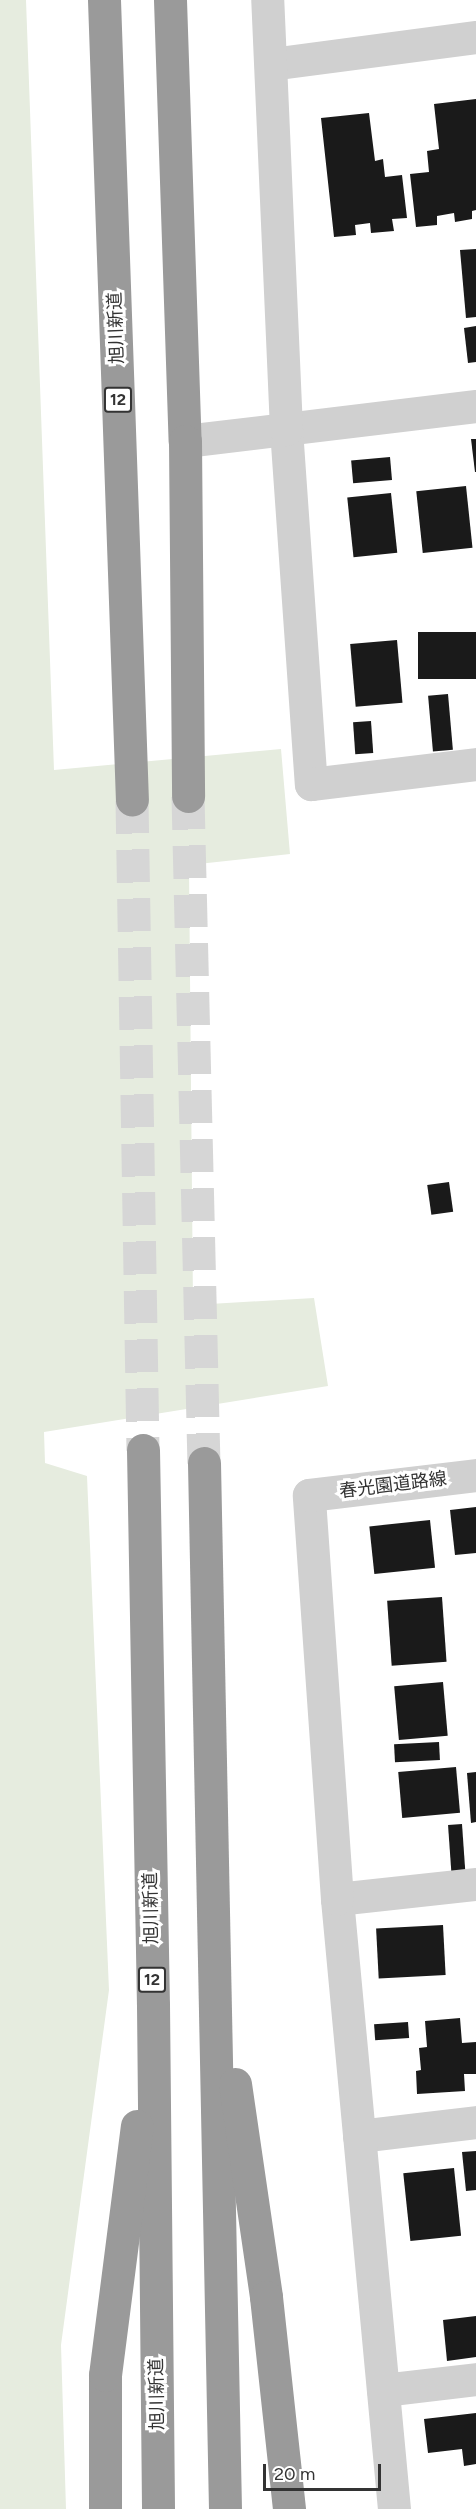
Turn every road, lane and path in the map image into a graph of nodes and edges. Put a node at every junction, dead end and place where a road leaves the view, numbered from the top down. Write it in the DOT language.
graph roads {
  1 [pos="104,0"];
  2 [pos="170,0"];
  3 [pos="267,0"];
  4 [pos="476,38"];
  5 [pos="271,64"];
  6 [pos="476,406"];
  7 [pos="286,429"];
  8 [pos="185,441"];
  9 [pos="476,764"];
  10 [pos="188,796"];
  11 [pos="132,800"];
  12 [pos="142,1450"];
  13 [pos="204,1463"];
  14 [pos="476,1475"];
  15 [pos="476,1884"];
  16 [pos="338,1899"];
  17 [pos="216,1949"];
  18 [pos="153,2006"];
  19 [pos="476,2122"];
  20 [pos="359,2136"];
  21 [pos="476,2379"];
  22 [pos="384,2390"];
  23 [pos="105,2509"];
  24 [pos="158,2509"];
  25 [pos="225,2509"];
  26 [pos="289,2509"];
  27 [pos="394,2509"];
  1 -- 11 [label="highway, 旭川新道 / 12"];
  2 -- 8 [label="highway"];
  3 -- 5 [label="street"];
  4 -- 5 [label="street"];
  5 -- 7 [label="street"];
  6 -- 7 [label="street"];
  7 -- 8 [label="street"];
  7 -- 9 [label="street"];
  8 -- 10 [label="highway"];
  12 -- 18 [label="highway, 旭川新道 / 12"];
  13 -- 17 [label="highway"];
  14 -- 16 [label="street, 春光園道路線"];
  15 -- 16 [label="street"];
  16 -- 20 [label="street"];
  17 -- 25 [label="highway"];
  17 -- 26 [label="highway"];
  18 -- 23 [label="highway, 12"];
  18 -- 24 [label="highway, 旭川新道 / 12"];
  19 -- 20 [label="street"];
  20 -- 22 [label="street"];
  21 -- 22 [label="street"];
  22 -- 27 [label="street"];
}
